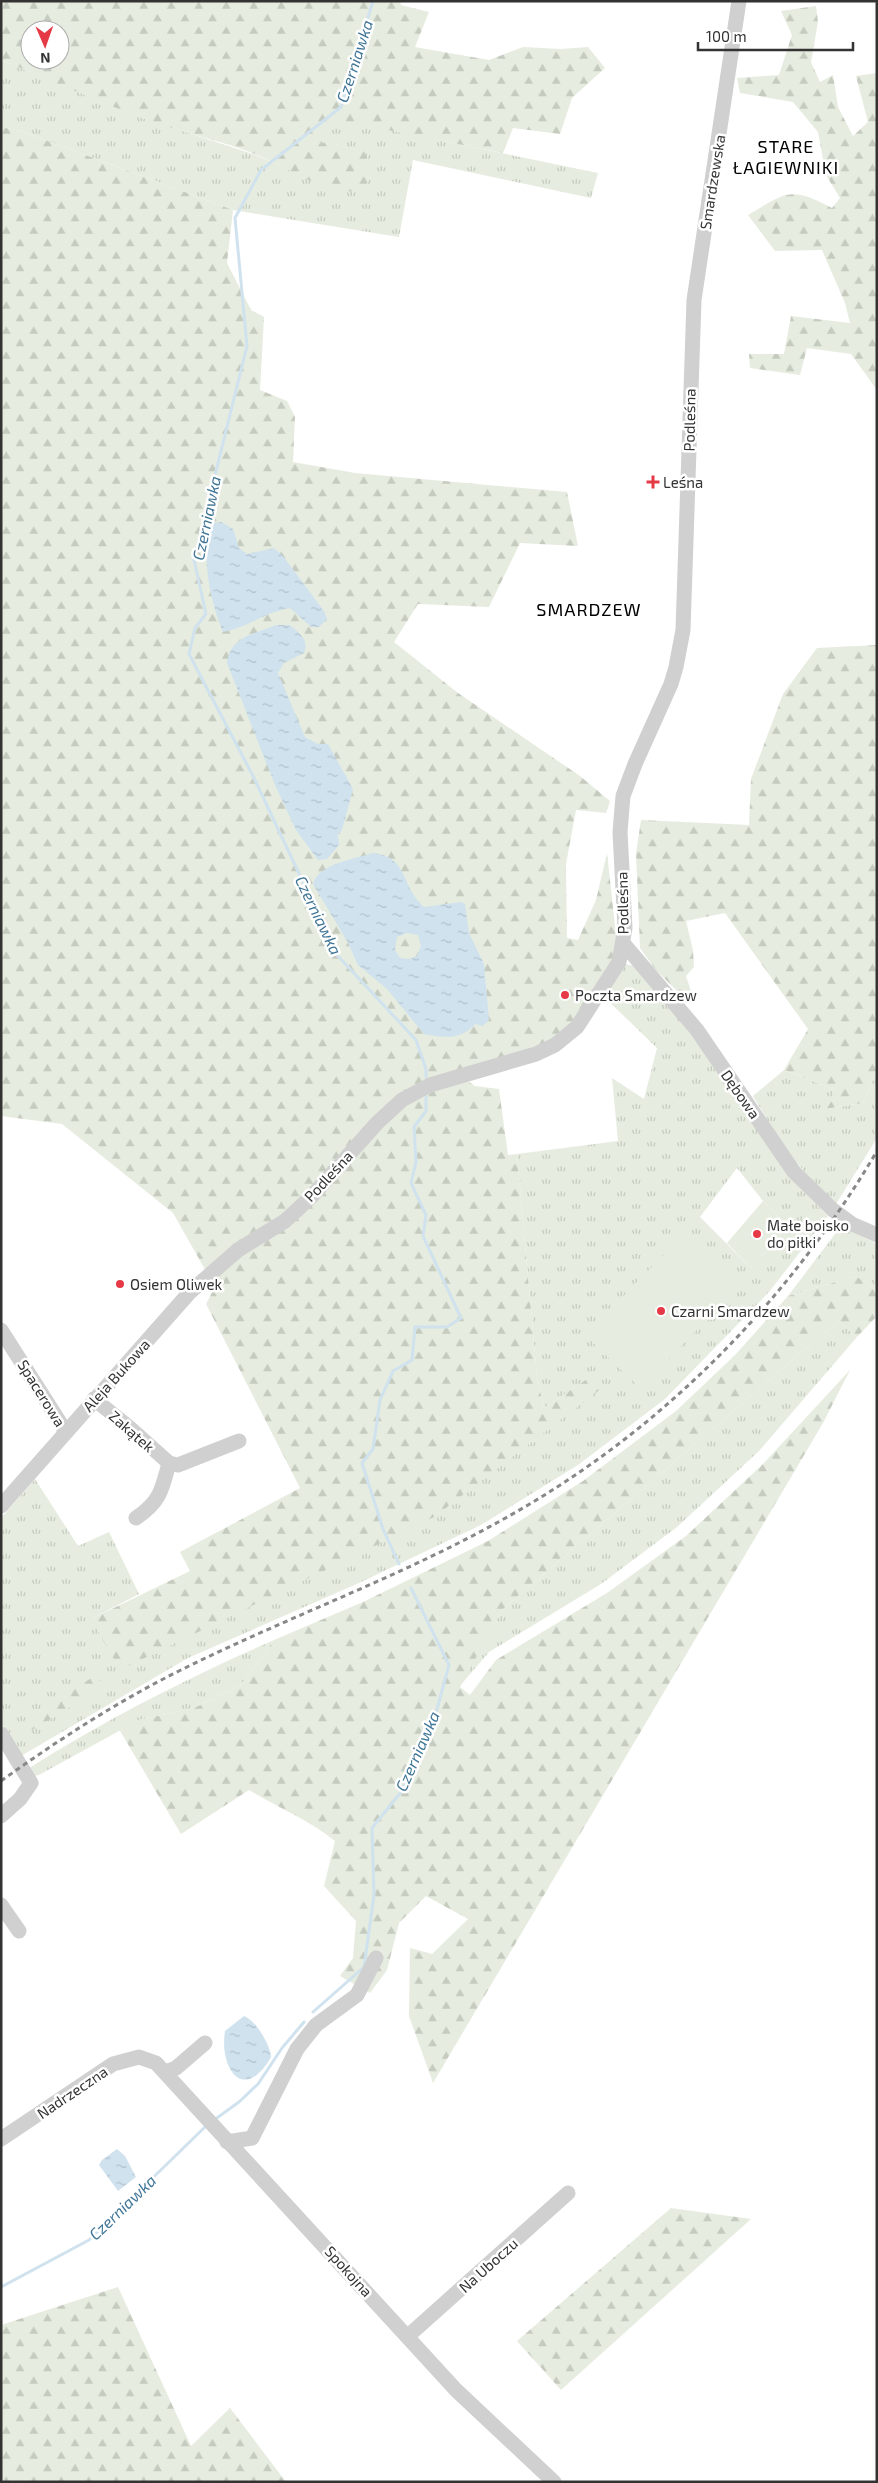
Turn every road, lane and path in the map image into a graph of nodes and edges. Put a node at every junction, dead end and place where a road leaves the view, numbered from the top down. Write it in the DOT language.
graph roads {
  1 [pos="739,1"];
  2 [pos="690,362"];
  3 [pos="623,943"];
  4 [pos="619,962"];
  5 [pos="648,970"];
  6 [pos="877,1235"];
  7 [pos="238,1250"];
  8 [pos="1,1330"];
  9 [pos="94,1399"];
  10 [pos="66,1432"];
  11 [pos="239,1441"];
  12 [pos="169,1463"];
  13 [pos="1,1506"];
  14 [pos="136,1518"];
  15 [pos="1,1734"];
  16 [pos="1,1816"];
  17 [pos="1,1905"];
  18 [pos="19,1931"];
  19 [pos="376,1958"];
  20 [pos="205,2043"];
  21 [pos="147,2059"];
  22 [pos="165,2072"];
  23 [pos="1,2138"];
  24 [pos="252,2138"];
  25 [pos="227,2142"];
  26 [pos="252,2168"];
  27 [pos="568,2193"];
  28 [pos="408,2336"];
  29 [pos="553,2481"];
  1 -- 2 [label="street, Smardzewska"];
  2 -- 3 [label="street, Podleśna"];
  3 -- 4 [label="street, Podleśna"];
  3 -- 5 [label="street, Dębowa"];
  4 -- 5 [label="street"];
  4 -- 7 [label="street, Podleśna"];
  5 -- 6 [label="street, Dębowa"];
  7 -- 9 [label="street, Aleja Bukowa"];
  8 -- 10 [label="street, Spacerowa"];
  9 -- 10 [label="street, Aleja Bukowa"];
  9 -- 12 [label="street, Zakątek"];
  10 -- 13 [label="street, Aleja Bukowa"];
  11 -- 12 [label="street, Zakątek"];
  12 -- 14 [label="street, Zakątek"];
  15 -- 16 [label="street"];
  17 -- 18 [label="street"];
  19 -- 24 [label="street"];
  20 -- 22 [label="street"];
  21 -- 22 [label="street, Spokojna"];
  21 -- 23 [label="street, Nadrzeczna"];
  22 -- 25 [label="street, Spokojna"];
  24 -- 25 [label="street"];
  24 -- 26 [label="street"];
  25 -- 26 [label="street, Spokojna"];
  26 -- 28 [label="street, Spokojna"];
  27 -- 28 [label="street, Na Uboczu"];
  28 -- 29 [label="street, Spokojna"];
}
